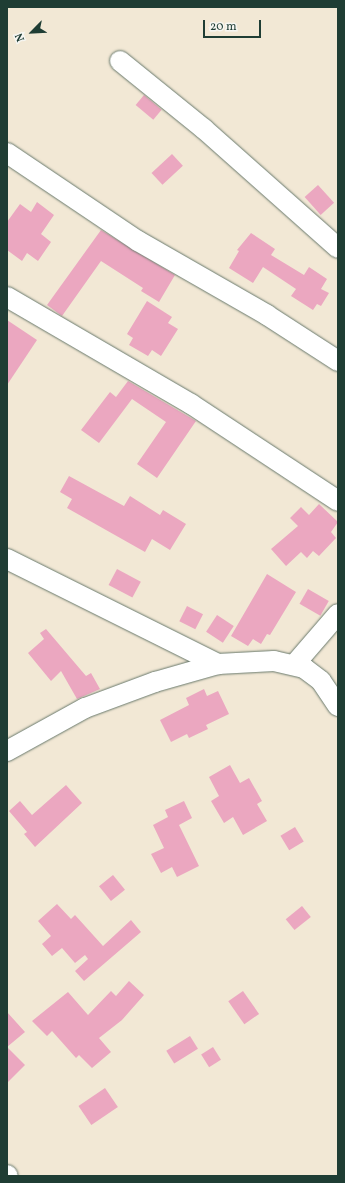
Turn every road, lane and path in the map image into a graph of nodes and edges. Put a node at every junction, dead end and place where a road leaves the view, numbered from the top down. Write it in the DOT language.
graph roads {
  1 [pos="120,61"];
  2 [pos="7,153"];
  3 [pos="338,248"];
  4 [pos="7,297"];
  5 [pos="338,361"];
  6 [pos="338,501"];
  7 [pos="7,559"];
  8 [pos="338,614"];
  9 [pos="218,664"];
  10 [pos="294,665"];
  11 [pos="338,706"];
  12 [pos="7,751"];
  1 -- 3 [label="street"];
  2 -- 5 [label="street"];
  4 -- 6 [label="street"];
  7 -- 9 [label="street"];
  8 -- 10 [label="street"];
  9 -- 10 [label="street"];
  9 -- 12 [label="street"];
  10 -- 11 [label="street"];
}
